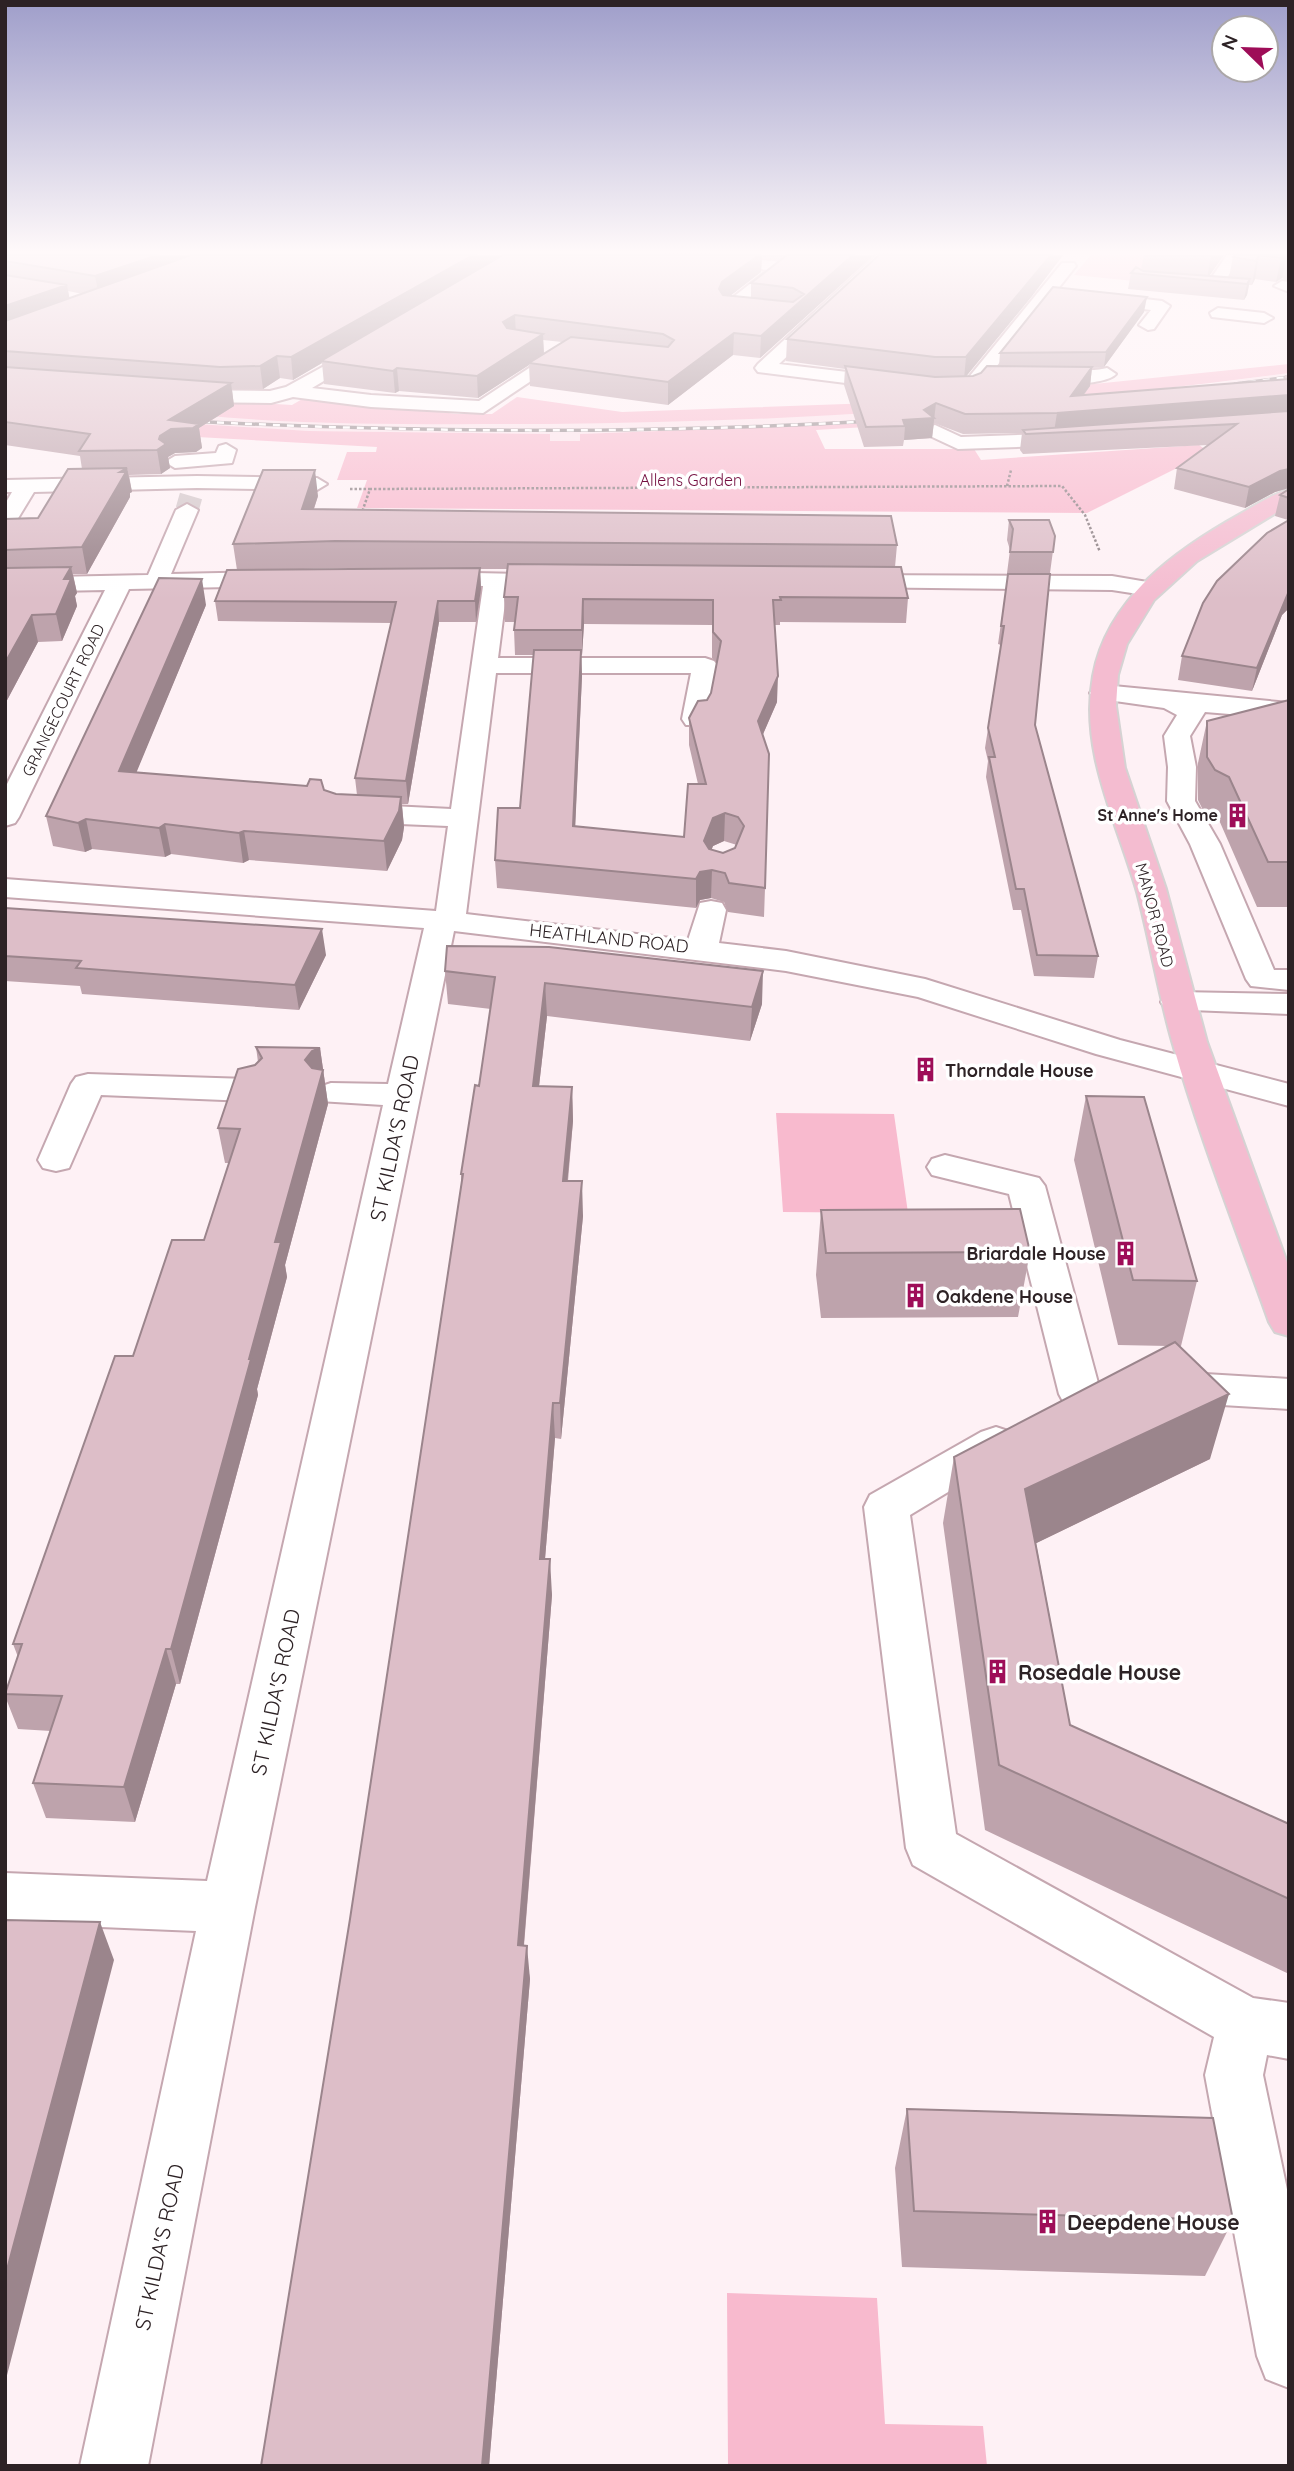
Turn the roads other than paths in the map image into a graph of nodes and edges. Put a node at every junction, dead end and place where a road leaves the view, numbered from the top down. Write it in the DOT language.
graph roads {
  1 [pos="328,370"];
  2 [pos="539,370"];
  3 [pos="564,370"];
  4 [pos="785,370"];
  5 [pos="984,370"];
  6 [pos="570,371"];
  7 [pos="1107,374"];
  8 [pos="979,376"];
  9 [pos="293,391"];
  10 [pos="163,395"];
  11 [pos="935,431"];
  12 [pos="1093,437"];
  13 [pos="226,450"];
  14 [pos="68,464"];
  15 [pos="107,464"];
  16 [pos="5,468"];
  17 [pos="27,484"];
  18 [pos="317,484"];
  19 [pos="5,486"];
  20 [pos="192,496"];
  21 [pos="1289,496"];
  22 [pos="5,515"];
  23 [pos="299,579"];
  24 [pos="401,579"];
  25 [pos="496,580"];
  26 [pos="576,580"];
  27 [pos="121,582"];
  28 [pos="156,582"];
  29 [pos="835,582"];
  30 [pos="5,585"];
  31 [pos="1152,589"];
  32 [pos="485,665"];
  33 [pos="1103,693"];
  34 [pos="1170,701"];
  35 [pos="1289,711"];
  36 [pos="695,719"];
  37 [pos="340,812"];
  38 [pos="5,817"];
  39 [pos="464,818"];
  40 [pos="5,888"];
  41 [pos="711,910"];
  42 [pos="446,920"];
  43 [pos="702,949"];
  44 [pos="1289,979"];
  45 [pos="1178,1002"];
  46 [pos="1289,1004"];
  47 [pos="1199,1070"];
  48 [pos="248,1090"];
  49 [pos="331,1094"];
  50 [pos="403,1095"];
  51 [pos="1289,1096"];
  52 [pos="56,1160"];
  53 [pos="945,1167"];
  54 [pos="1289,1322"];
  55 [pos="1289,1394"];
  56 [pos="1082,1400"];
  57 [pos="5,1898"];
  58 [pos="228,1907"];
  59 [pos="1267,2028"];
  60 [pos="1289,2356"];
  61 [pos="114,2466"];
  1 -- 9 [label="street"];
  2 -- 9 [label="street"];
  3 -- 6 [label="street"];
  4 -- 8 [label="street"];
  5 -- 8 [label="street"];
  7 -- 8 [label="street"];
  9 -- 10 [label="street"];
  11 -- 12 [label="street"];
  13 -- 15 [label="street"];
  14 -- 16 [label="street"];
  17 -- 19 [label="street"];
  17 -- 20 [label="street"];
  17 -- 22 [label="street"];
  18 -- 20 [label="street"];
  20 -- 28 [label="street"];
  21 -- 31 [label="main road, MANOR ROAD"];
  23 -- 28 [label="street"];
  24 -- 25 [label="street"];
  25 -- 26 [label="street"];
  25 -- 32 [label="street, ST KILDA'S ROAD"];
  27 -- 28 [label="street"];
  27 -- 30 [label="street"];
  27 -- 38 [label="street, GRANGECOURT ROAD"];
  29 -- 31 [label="street"];
  31 -- 33 [label="main road, MANOR ROAD"];
  32 -- 36 [label="street"];
  32 -- 39 [label="street, ST KILDA'S ROAD"];
  33 -- 34 [label="street"];
  33 -- 45 [label="main road, MANOR ROAD"];
  34 -- 35 [label="street"];
  34 -- 44 [label="street"];
  37 -- 39 [label="street"];
  39 -- 42 [label="street, ST KILDA'S ROAD"];
  40 -- 42 [label="street, HEATHLAND ROAD"];
  41 -- 43 [label="street"];
  42 -- 43 [label="street, HEATHLAND ROAD"];
  42 -- 50 [label="street, ST KILDA'S ROAD"];
  43 -- 47 [label="street, HEATHLAND ROAD"];
  45 -- 46 [label="street"];
  45 -- 47 [label="main road, MANOR ROAD"];
  47 -- 51 [label="street, HEATHLAND ROAD"];
  47 -- 54 [label="main road, MANOR ROAD"];
  48 -- 52 [label="street"];
  49 -- 50 [label="street"];
  50 -- 58 [label="street, ST KILDA'S ROAD"];
  53 -- 56 [label="street"];
  55 -- 56 [label="street"];
  56 -- 59 [label="street"];
  57 -- 58 [label="street"];
  58 -- 61 [label="street, ST KILDA'S ROAD"];
  59 -- 60 [label="street"];
}
